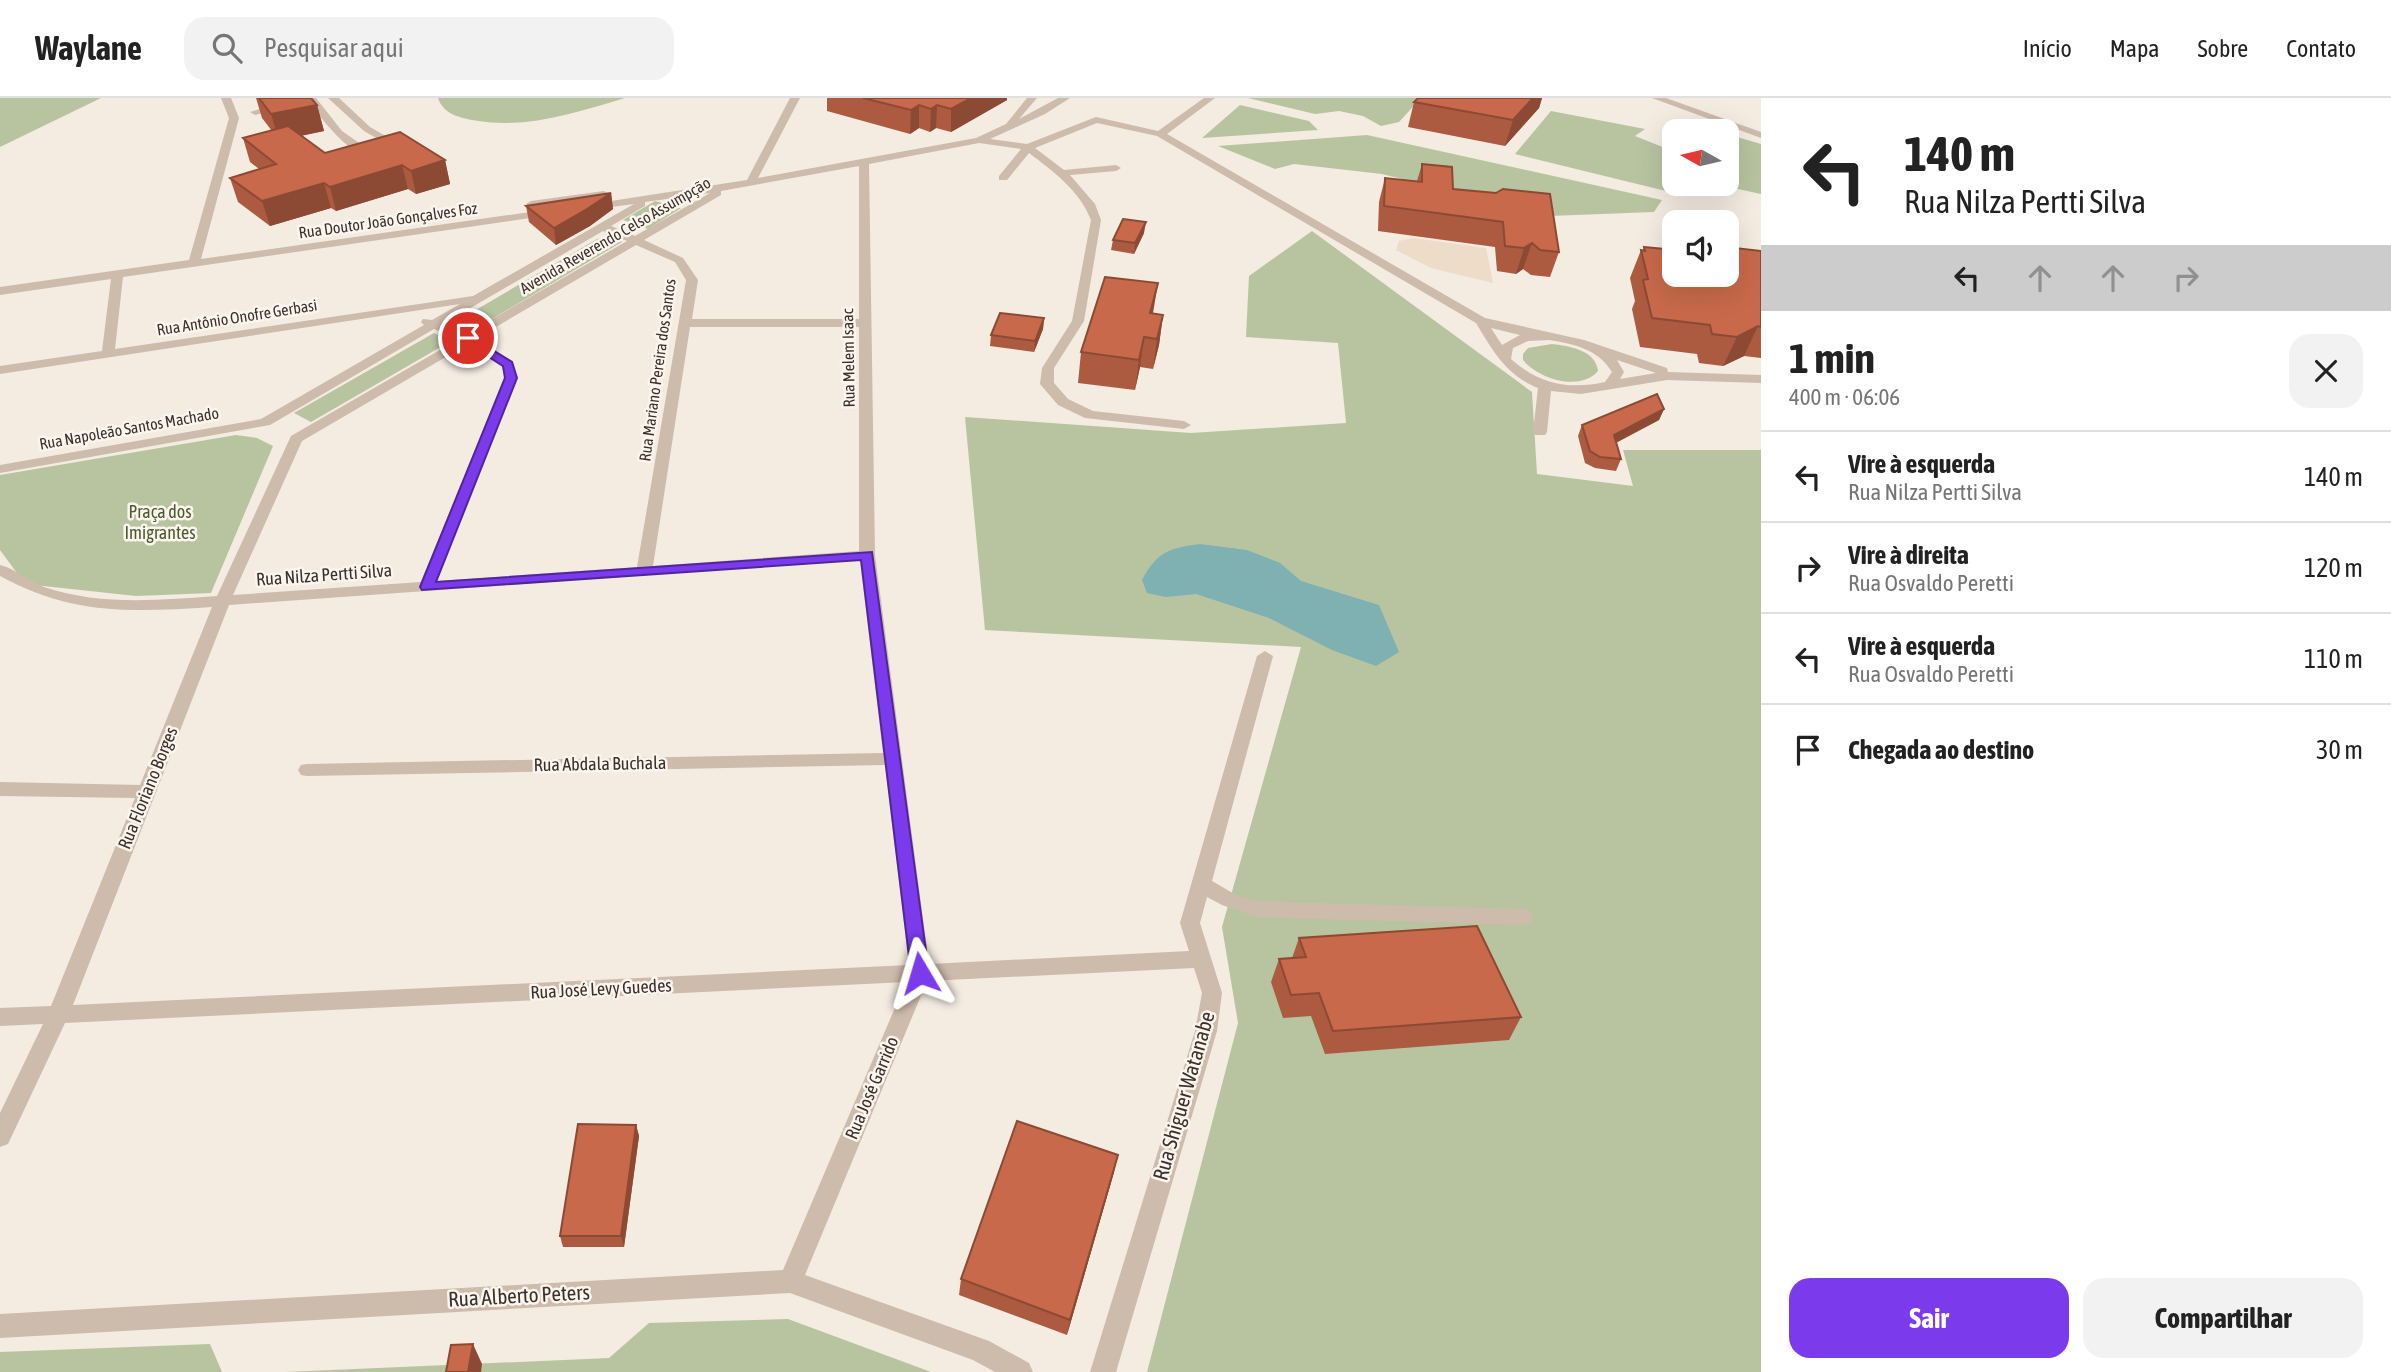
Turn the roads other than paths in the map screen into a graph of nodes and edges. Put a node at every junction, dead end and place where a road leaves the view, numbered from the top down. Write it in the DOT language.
graph roads {
  1 [pos="226,98"];
  2 [pos="310,98"];
  3 [pos="333,98"];
  4 [pos="795,98"];
  5 [pos="1032,98"];
  6 [pos="1065,98"];
  7 [pos="1210,98"];
  8 [pos="1657,98"];
  9 [pos="255,112"];
  10 [pos="1005,128"];
  11 [pos="1160,134"];
  12 [pos="1761,135"];
  13 [pos="979,140"];
  14 [pos="1028,147"];
  15 [pos="864,161"];
  16 [pos="1116,168"];
  17 [pos="1062,173"];
  18 [pos="754,177"];
  19 [pos="1003,178"];
  20 [pos="691,182"];
  21 [pos="733,186"];
  22 [pos="650,198"];
  23 [pos="602,226"];
  24 [pos="637,240"];
  25 [pos="194,258"];
  26 [pos="117,274"];
  27 [pos="0,281"];
  28 [pos="0,291"];
  29 [pos="479,298"];
  30 [pos="379,313"];
  31 [pos="1480,321"];
  32 [pos="685,323"];
  33 [pos="865,323"];
  34 [pos="433,324"];
  35 [pos="1549,336"];
  36 [pos="468,338"];
  37 [pos="1592,346"];
  38 [pos="108,354"];
  39 [pos="1505,360"];
  40 [pos="0,370"];
  41 [pos="1672,373"];
  42 [pos="1761,379"];
  43 [pos="1610,385"];
  44 [pos="1545,386"];
  45 [pos="1184,425"];
  46 [pos="280,431"];
  47 [pos="1540,432"];
  48 [pos="0,469"];
  49 [pos="867,555"];
  50 [pos="0,570"];
  51 [pos="644,572"];
  52 [pos="427,587"];
  53 [pos="222,602"];
  54 [pos="1265,656"];
  55 [pos="893,759"];
  56 [pos="307,770"];
  57 [pos="0,789"];
  58 [pos="147,792"];
  59 [pos="1201,884"];
  60 [pos="1523,917"];
  61 [pos="1202,959"];
  62 [pos="920,973"];
  63 [pos="58,1015"];
  64 [pos="0,1017"];
  65 [pos="0,1138"];
  66 [pos="790,1281"];
  67 [pos="0,1326"];
  68 [pos="1020,1372"];
  69 [pos="1102,1372"];
  1 -- 25 [label="street"];
  2 -- 3 [label="street"];
  2 -- 9 [label="street"];
  4 -- 18 [label="street"];
  5 -- 10 [label="street"];
  6 -- 10 [label="street"];
  7 -- 11 [label="street"];
  8 -- 12 [label="street"];
  10 -- 13 [label="street"];
  11 -- 14 [label="street"];
  11 -- 31 [label="street"];
  13 -- 14 [label="street"];
  13 -- 15 [label="street, Rua Doutor João Gonçalves Foz"];
  14 -- 17 [label="street"];
  14 -- 19 [label="street"];
  15 -- 18 [label="street, Rua Doutor João Gonçalves Foz"];
  15 -- 33 [label="street, Rua Melem Isaac"];
  16 -- 17 [label="street"];
  17 -- 45 [label="street"];
  18 -- 20 [label="street, Rua Doutor João Gonçalves Foz"];
  18 -- 21 [label="street, Rua Doutor João Gonçalves Foz"];
  20 -- 22 [label="street"];
  20 -- 25 [label="street, Rua Doutor João Gonçalves Foz"];
  21 -- 22 [label="street, Rua Doutor João Gonçalves Foz"];
  21 -- 24 [label="street, Avenida Reverendo Celso Assumpção"];
  22 -- 23 [label="street, Avenida Reverendo Celso Assumpção"];
  22 -- 25 [label="street, Rua Doutor João Gonçalves Foz"];
  23 -- 24 [label="street, Rua Mariano Pereira dos Santos"];
  23 -- 29 [label="street, Avenida Reverendo Celso Assumpção"];
  24 -- 32 [label="street, Rua Mariano Pereira dos Santos"];
  24 -- 36 [label="street, Avenida Reverendo Celso Assumpção"];
  25 -- 26 [label="street, Rua Doutor João Gonçalves Foz"];
  25 -- 27 [label="street, Rua Doutor João Gonçalves Foz"];
  26 -- 28 [label="street, Rua Doutor João Gonçalves Foz"];
  26 -- 38 [label="street"];
  29 -- 30 [label="street, Rua Antônio Onofre Gerbasi"];
  29 -- 34 [label="street, Avenida Reverendo Celso Assumpção"];
  30 -- 34 [label="street"];
  30 -- 38 [label="street, Rua Antônio Onofre Gerbasi"];
  31 -- 35 [label="street"];
  31 -- 39 [label="street"];
  32 -- 33 [label="street"];
  32 -- 51 [label="street, Rua Mariano Pereira dos Santos"];
  33 -- 49 [label="street, Rua Melem Isaac"];
  34 -- 36 [label="street"];
  34 -- 46 [label="street, Avenida Reverendo Celso Assumpção"];
  35 -- 37 [label="street"];
  35 -- 39 [label="street"];
  36 -- 46 [label="street, Avenida Reverendo Celso Assumpção"];
  36 -- 52 [label="street"];
  37 -- 41 [label="street"];
  37 -- 43 [label="street"];
  38 -- 40 [label="street, Rua Antônio Onofre Gerbasi"];
  39 -- 44 [label="street"];
  41 -- 42 [label="street"];
  41 -- 43 [label="street"];
  43 -- 44 [label="street"];
  44 -- 47 [label="street"];
  46 -- 48 [label="street, Rua Napoleão Santos Machado"];
  46 -- 53 [label="street, Rua Floriano Borges"];
  49 -- 51 [label="street, Rua Nilza Pertti Silva"];
  49 -- 55 [label="street"];
  50 -- 53 [label="street, Rua Nilza Pertti Silva"];
  51 -- 52 [label="street, Rua Nilza Pertti Silva"];
  52 -- 53 [label="street, Rua Nilza Pertti Silva"];
  53 -- 58 [label="street, Rua Floriano Borges"];
  54 -- 59 [label="street, Rua Shiguer Watanabe"];
  55 -- 56 [label="street, Rua Abdala Buchala"];
  55 -- 62 [label="street"];
  57 -- 58 [label="street"];
  58 -- 63 [label="street, Rua Floriano Borges"];
  59 -- 60 [label="street"];
  59 -- 61 [label="street, Rua Shiguer Watanabe"];
  61 -- 62 [label="street, Rua José Levy Guedes"];
  61 -- 69 [label="street, Rua Shiguer Watanabe"];
  62 -- 63 [label="street, Rua José Levy Guedes"];
  62 -- 66 [label="street, Rua José Garrido"];
  63 -- 64 [label="street, Rua José Levy Guedes"];
  63 -- 65 [label="street, Rua Floriano Borges"];
  66 -- 67 [label="street, Rua Alberto Peters"];
  66 -- 68 [label="street, Rua Alberto Peters"];
}
